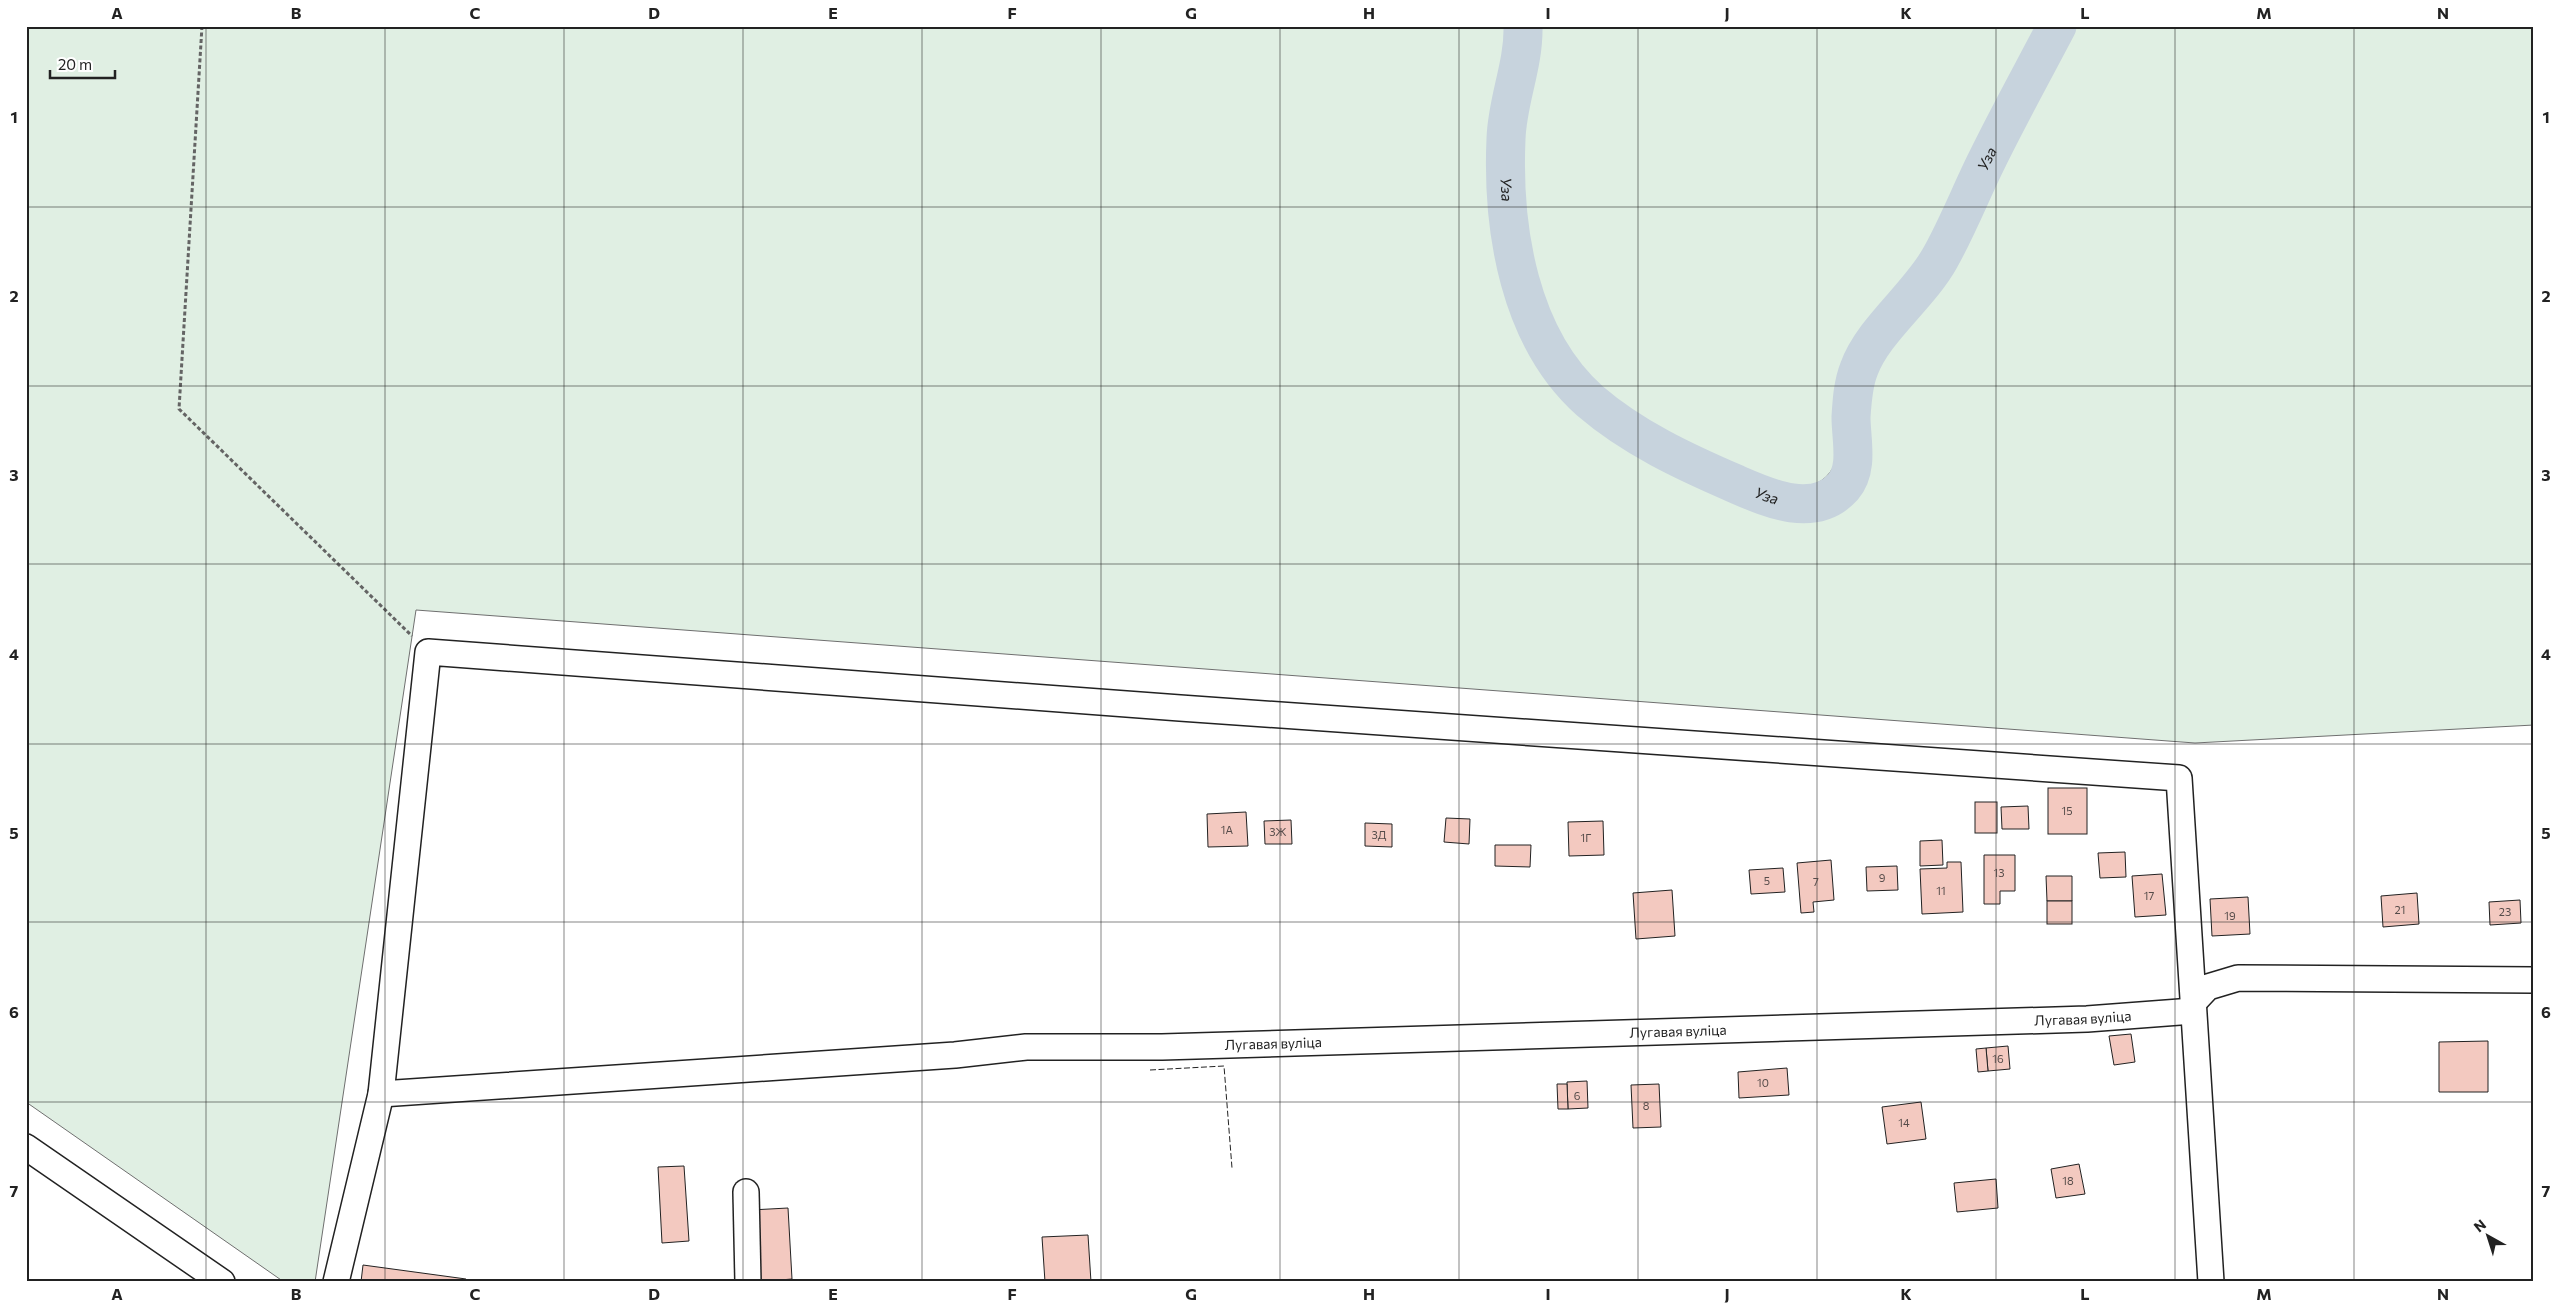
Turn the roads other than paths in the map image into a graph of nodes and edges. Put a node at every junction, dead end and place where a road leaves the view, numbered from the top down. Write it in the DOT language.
graph roads {
  1 [pos="2534,980"];
  2 [pos="2193,1007"];
  3 [pos="381,1094"];
  4 [pos="26,1147"];
  5 [pos="746,1192"];
  6 [pos="222,1282"];
  7 [pos="336,1282"];
  8 [pos="748,1282"];
  9 [pos="2211,1282"];
  1 -- 2 [label="street"];
  2 -- 3 [label="street, Лугавая вуліца"];
  2 -- 3 [label="street"];
  2 -- 9 [label="street"];
  3 -- 7 [label="street"];
  4 -- 6 [label="street"];
  5 -- 8 [label="street"];
}
